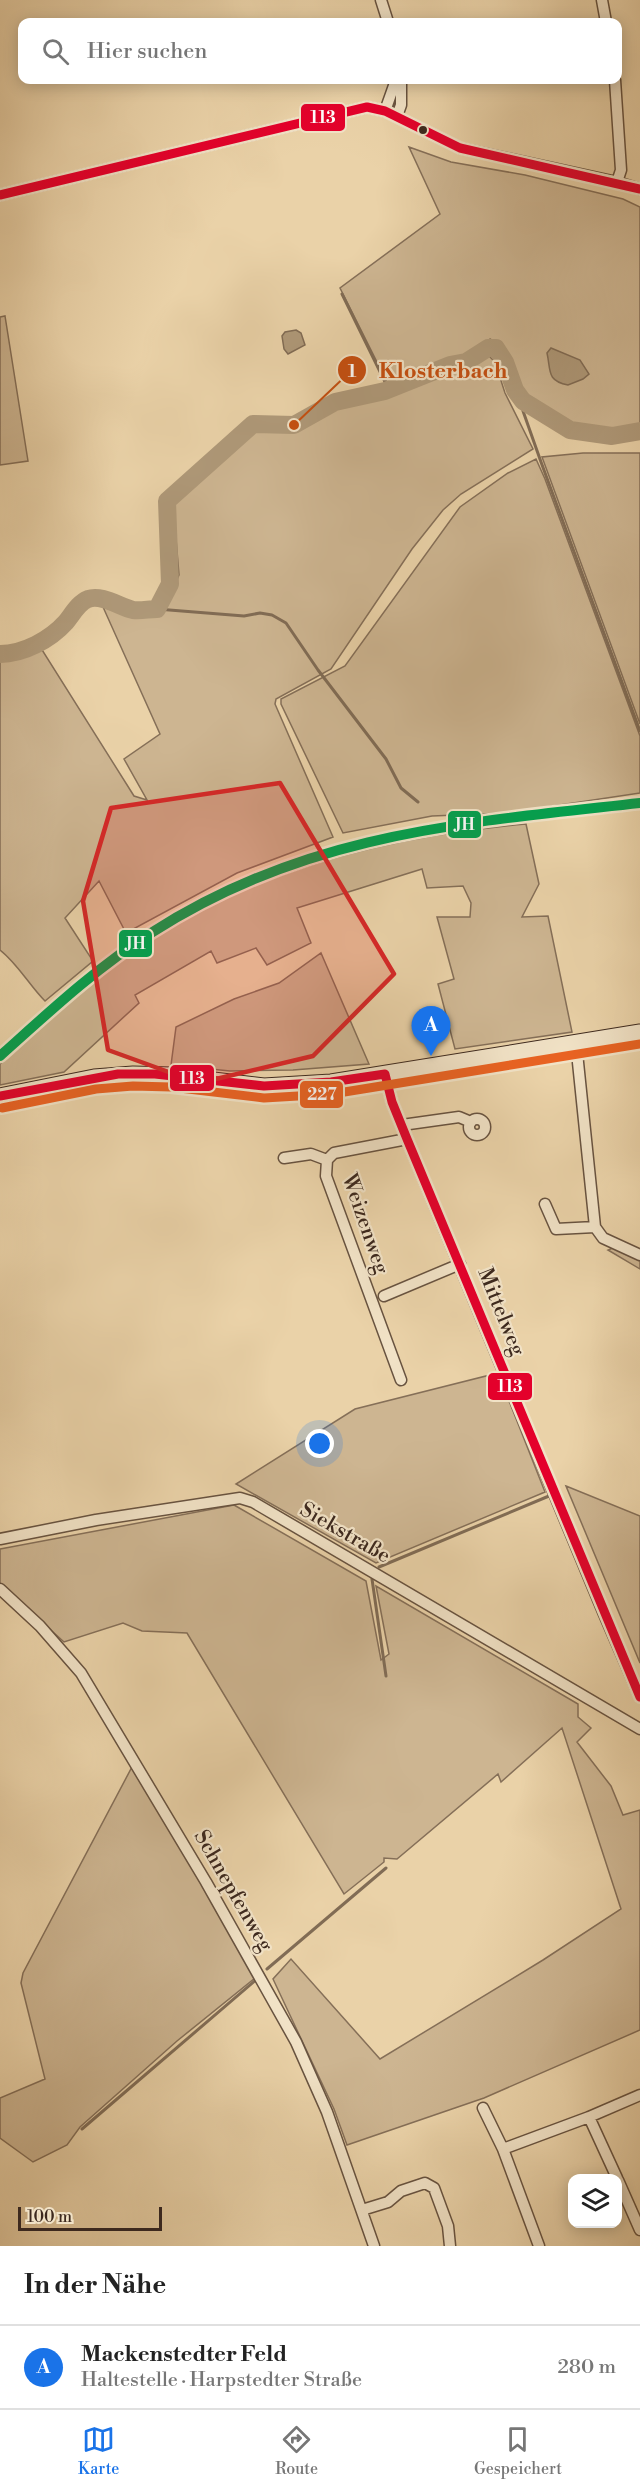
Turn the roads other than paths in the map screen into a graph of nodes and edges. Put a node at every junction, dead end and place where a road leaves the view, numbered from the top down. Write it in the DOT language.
graph roads {
  1 [pos="381,0"];
  2 [pos="602,0"];
  3 [pos="387,18"];
  4 [pos="605,18"];
  5 [pos="395,84"];
  6 [pos="401,84"];
  7 [pos="615,84"];
  8 [pos="385,111"];
  9 [pos="397,116"];
  10 [pos="617,182"];
  11 [pos="640,189"];
  12 [pos="0,195"];
  13 [pos="640,1032"];
  14 [pos="576,1043"];
  15 [pos="385,1074"];
  16 [pos="0,1096"];
  17 [pos="471,1122"];
  18 [pos="402,1125"];
  19 [pos="407,1139"];
  20 [pos="284,1158"];
  21 [pos="327,1160"];
  22 [pos="545,1204"];
  23 [pos="595,1227"];
  24 [pos="640,1255"];
  25 [pos="460,1264"];
  26 [pos="384,1296"];
  27 [pos="401,1380"];
  28 [pos="0,1539"];
  29 [pos="0,1589"];
  30 [pos="640,1697"];
  31 [pos="640,1729"];
  32 [pos="640,2095"];
  33 [pos="483,2108"];
  34 [pos="589,2117"];
  35 [pos="503,2149"];
  36 [pos="615,2174"];
  37 [pos="622,2190"];
  38 [pos="362,2210"];
  39 [pos="640,2230"];
  40 [pos="374,2246"];
  41 [pos="450,2246"];
  42 [pos="539,2246"];
  1 -- 3 [label="street"];
  2 -- 4 [label="street"];
  5 -- 8 [label="street"];
  6 -- 9 [label="street"];
  7 -- 10 [label="street"];
  8 -- 9 [label="street"];
  8 -- 12 [label="street"];
  9 -- 10 [label="street"];
  10 -- 11 [label="street"];
  13 -- 14 [label="street"];
  14 -- 15 [label="street"];
  14 -- 23 [label="street"];
  15 -- 16 [label="street"];
  15 -- 18 [label="street, Mittelweg"];
  17 -- 18 [label="street"];
  18 -- 19 [label="street, Mittelweg"];
  19 -- 21 [label="street, Weizenweg"];
  19 -- 25 [label="street, Mittelweg"];
  20 -- 21 [label="street"];
  21 -- 27 [label="street, Weizenweg"];
  22 -- 23 [label="street"];
  23 -- 24 [label="street"];
  25 -- 26 [label="street"];
  25 -- 30 [label="street, Mittelweg"];
  28 -- 31 [label="street, Siekstraße"];
  29 -- 38 [label="street, Schnepfenweg"];
  32 -- 34 [label="street"];
  33 -- 35 [label="street"];
  34 -- 35 [label="street"];
  34 -- 36 [label="street"];
  35 -- 42 [label="street"];
  37 -- 39 [label="street"];
  38 -- 40 [label="street, Schnepfenweg"];
  38 -- 41 [label="street"];
}
